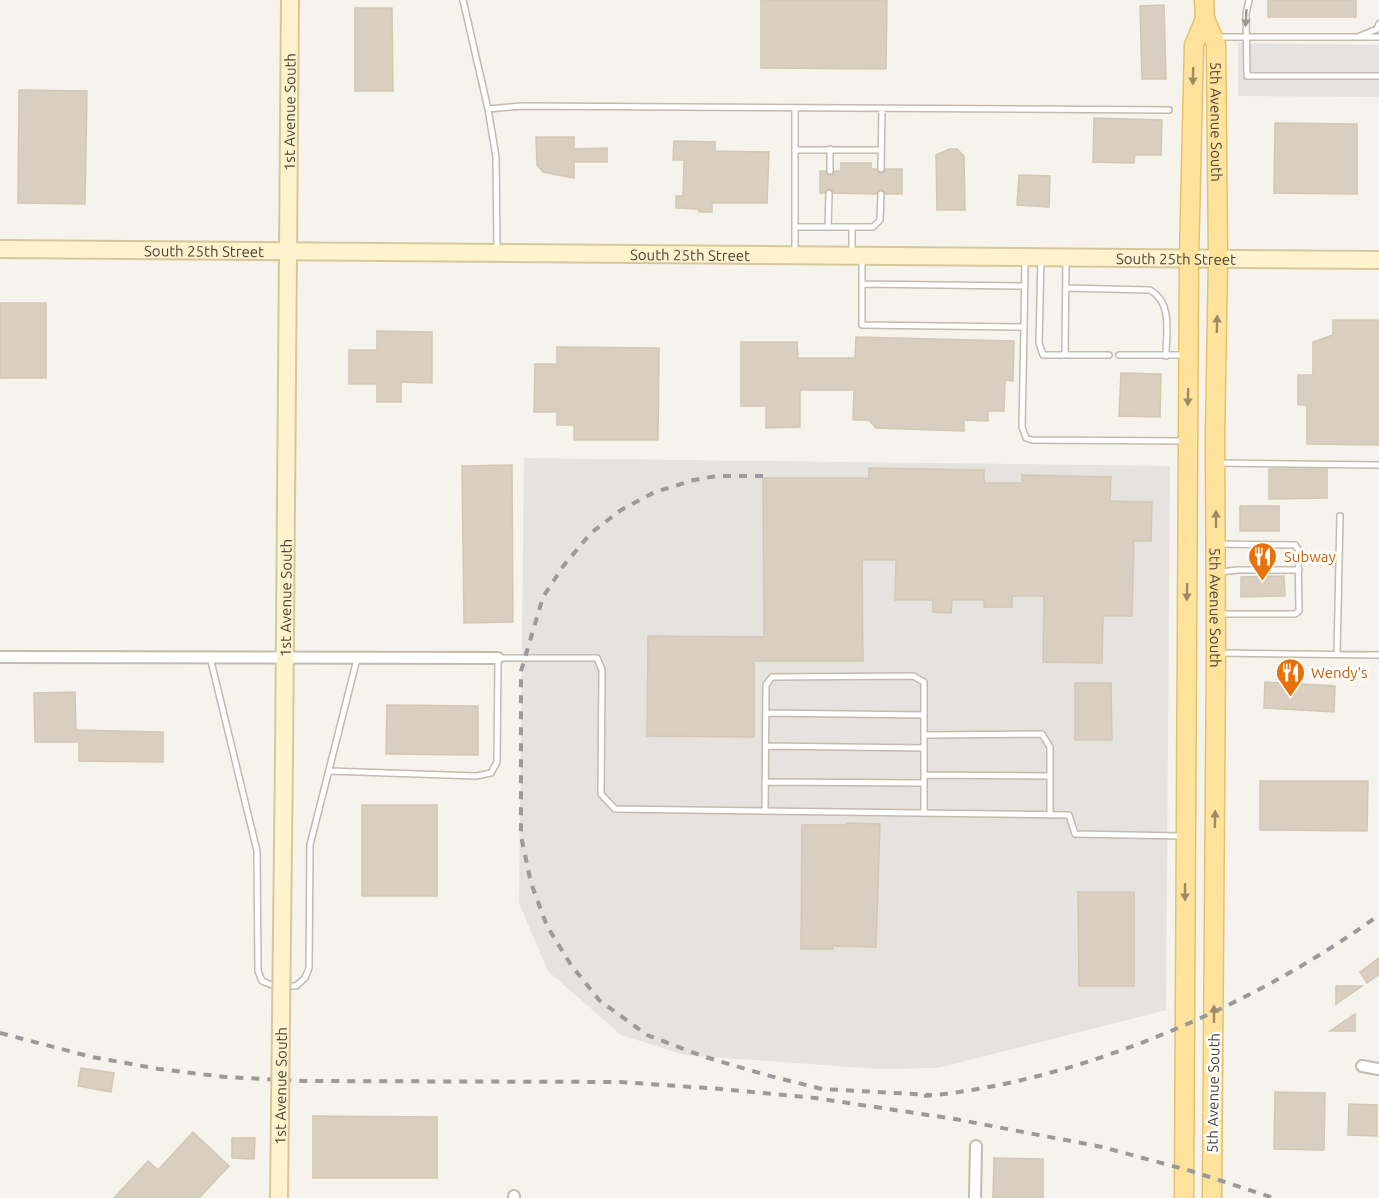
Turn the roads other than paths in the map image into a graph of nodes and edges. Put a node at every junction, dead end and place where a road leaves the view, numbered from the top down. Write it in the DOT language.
graph roads {
  1 [pos="290,0"];
  2 [pos="463,0"];
  3 [pos="1204,0"];
  4 [pos="1249,0"];
  5 [pos="1205,20"];
  6 [pos="1379,24"];
  7 [pos="1213,37"];
  8 [pos="1246,37"];
  9 [pos="1359,37"];
  10 [pos="1379,37"];
  11 [pos="1379,76"];
  12 [pos="795,108"];
  13 [pos="882,108"];
  14 [pos="488,109"];
  15 [pos="1169,110"];
  16 [pos="795,150"];
  17 [pos="831,150"];
  18 [pos="881,150"];
  19 [pos="881,169"];
  20 [pos="830,171"];
  21 [pos="829,193"];
  22 [pos="881,194"];
  23 [pos="795,227"];
  24 [pos="828,227"];
  25 [pos="852,227"];
  26 [pos="0,249"];
  27 [pos="288,250"];
  28 [pos="497,252"];
  29 [pos="795,254"];
  30 [pos="857,255"];
  31 [pos="1033,257"];
  32 [pos="1066,257"];
  33 [pos="1189,258"];
  34 [pos="1218,258"];
  35 [pos="1379,260"];
  36 [pos="862,284"];
  37 [pos="1025,286"];
  38 [pos="1066,288"];
  39 [pos="1024,327"];
  40 [pos="1189,354"];
  41 [pos="1065,355"];
  42 [pos="1109,355"];
  43 [pos="1119,356"];
  44 [pos="1166,356"];
  45 [pos="1188,441"];
  46 [pos="1215,463"];
  47 [pos="1379,465"];
  48 [pos="1340,516"];
  49 [pos="1216,544"];
  50 [pos="1299,570"];
  51 [pos="1216,572"];
  52 [pos="1216,614"];
  53 [pos="1216,653"];
  54 [pos="1337,654"];
  55 [pos="1379,655"];
  56 [pos="0,657"];
  57 [pos="210,657"];
  58 [pos="285,657"];
  59 [pos="357,657"];
  60 [pos="498,658"];
  61 [pos="766,713"];
  62 [pos="924,715"];
  63 [pos="924,735"];
  64 [pos="766,746"];
  65 [pos="924,748"];
  66 [pos="329,771"];
  67 [pos="924,775"];
  68 [pos="1050,776"];
  69 [pos="766,782"];
  70 [pos="924,783"];
  71 [pos="765,812"];
  72 [pos="924,813"];
  73 [pos="1050,815"];
  74 [pos="1185,836"];
  75 [pos="1362,1066"];
  76 [pos="1379,1069"];
  77 [pos="976,1146"];
  78 [pos="279,1198"];
  79 [pos="975,1198"];
  80 [pos="1184,1198"];
  81 [pos="1212,1198"];
  1 -- 27 [label="street, 1st Avenue South"];
  2 -- 14 [label="lane"];
  3 -- 5 [label="main road, 5th Avenue South"];
  4 -- 8 [label="lane, one-way"];
  5 -- 7 [label="main road, 5th Avenue South"];
  5 -- 33 [label="main road, 5th Avenue South, one-way"];
  6 -- 9 [label="lane"];
  7 -- 8 [label="lane"];
  7 -- 34 [label="main road, 5th Avenue South"];
  8 -- 9 [label="lane"];
  8 -- 11 [label="lane"];
  9 -- 10 [label="lane"];
  12 -- 13 [label="lane"];
  12 -- 14 [label="lane"];
  12 -- 16 [label="lane"];
  13 -- 15 [label="lane"];
  13 -- 18 [label="lane"];
  14 -- 28 [label="lane"];
  16 -- 17 [label="lane"];
  16 -- 23 [label="lane"];
  17 -- 18 [label="lane"];
  17 -- 20 [label="lane"];
  18 -- 19 [label="lane"];
  21 -- 24 [label="lane"];
  22 -- 25 [label="lane"];
  23 -- 24 [label="lane"];
  23 -- 29 [label="lane"];
  24 -- 25 [label="lane"];
  25 -- 30 [label="lane"];
  26 -- 27 [label="street, South 25th Street"];
  27 -- 28 [label="street, South 25th Street"];
  27 -- 58 [label="street, 1st Avenue South"];
  28 -- 29 [label="street, South 25th Street"];
  29 -- 30 [label="street, South 25th Street"];
  30 -- 31 [label="street, South 25th Street"];
  30 -- 36 [label="lane"];
  31 -- 32 [label="street, South 25th Street"];
  31 -- 37 [label="lane"];
  31 -- 41 [label="lane"];
  32 -- 33 [label="street, South 25th Street"];
  32 -- 38 [label="lane"];
  33 -- 34 [label="street, South 25th Street"];
  33 -- 40 [label="main road, 5th Avenue South"];
  34 -- 35 [label="street, South 25th Street"];
  46 -- 34 [label="main road, 5th Avenue South, one-way"];
  36 -- 37 [label="lane"];
  36 -- 39 [label="lane"];
  37 -- 39 [label="lane"];
  38 -- 41 [label="lane"];
  38 -- 44 [label="lane"];
  39 -- 45 [label="lane"];
  40 -- 44 [label="lane"];
  40 -- 45 [label="main road, 5th Avenue South, one-way"];
  41 -- 42 [label="lane"];
  43 -- 44 [label="lane"];
  45 -- 74 [label="main road, 5th Avenue South, one-way"];
  46 -- 47 [label="lane"];
  49 -- 46 [label="main road, 5th Avenue South, one-way"];
  48 -- 54 [label="lane"];
  49 -- 50 [label="lane"];
  49 -- 51 [label="main road, 5th Avenue South"];
  50 -- 51 [label="lane"];
  50 -- 52 [label="lane"];
  51 -- 52 [label="main road, 5th Avenue South"];
  52 -- 53 [label="main road, 5th Avenue South"];
  53 -- 54 [label="lane"];
  81 -- 53 [label="main road, 5th Avenue South, one-way"];
  54 -- 55 [label="lane"];
  56 -- 57 [label="street"];
  57 -- 58 [label="street"];
  57 -- 66 [label="lane"];
  58 -- 59 [label="street"];
  58 -- 78 [label="street, 1st Avenue South, bridge"];
  59 -- 60 [label="street"];
  59 -- 66 [label="lane"];
  60 -- 66 [label="lane"];
  60 -- 71 [label="lane"];
  61 -- 62 [label="lane"];
  61 -- 62 [label="lane"];
  61 -- 64 [label="lane"];
  62 -- 63 [label="lane"];
  63 -- 65 [label="lane"];
  63 -- 68 [label="lane"];
  64 -- 65 [label="lane"];
  64 -- 69 [label="lane"];
  65 -- 67 [label="lane"];
  67 -- 68 [label="lane"];
  67 -- 70 [label="lane"];
  68 -- 73 [label="lane"];
  69 -- 70 [label="lane"];
  69 -- 71 [label="lane"];
  70 -- 72 [label="lane"];
  71 -- 72 [label="lane"];
  72 -- 73 [label="lane"];
  73 -- 74 [label="lane"];
  74 -- 80 [label="main road, 5th Avenue South, one-way"];
  75 -- 76 [label="street"];
  77 -- 79 [label="street"];
}
